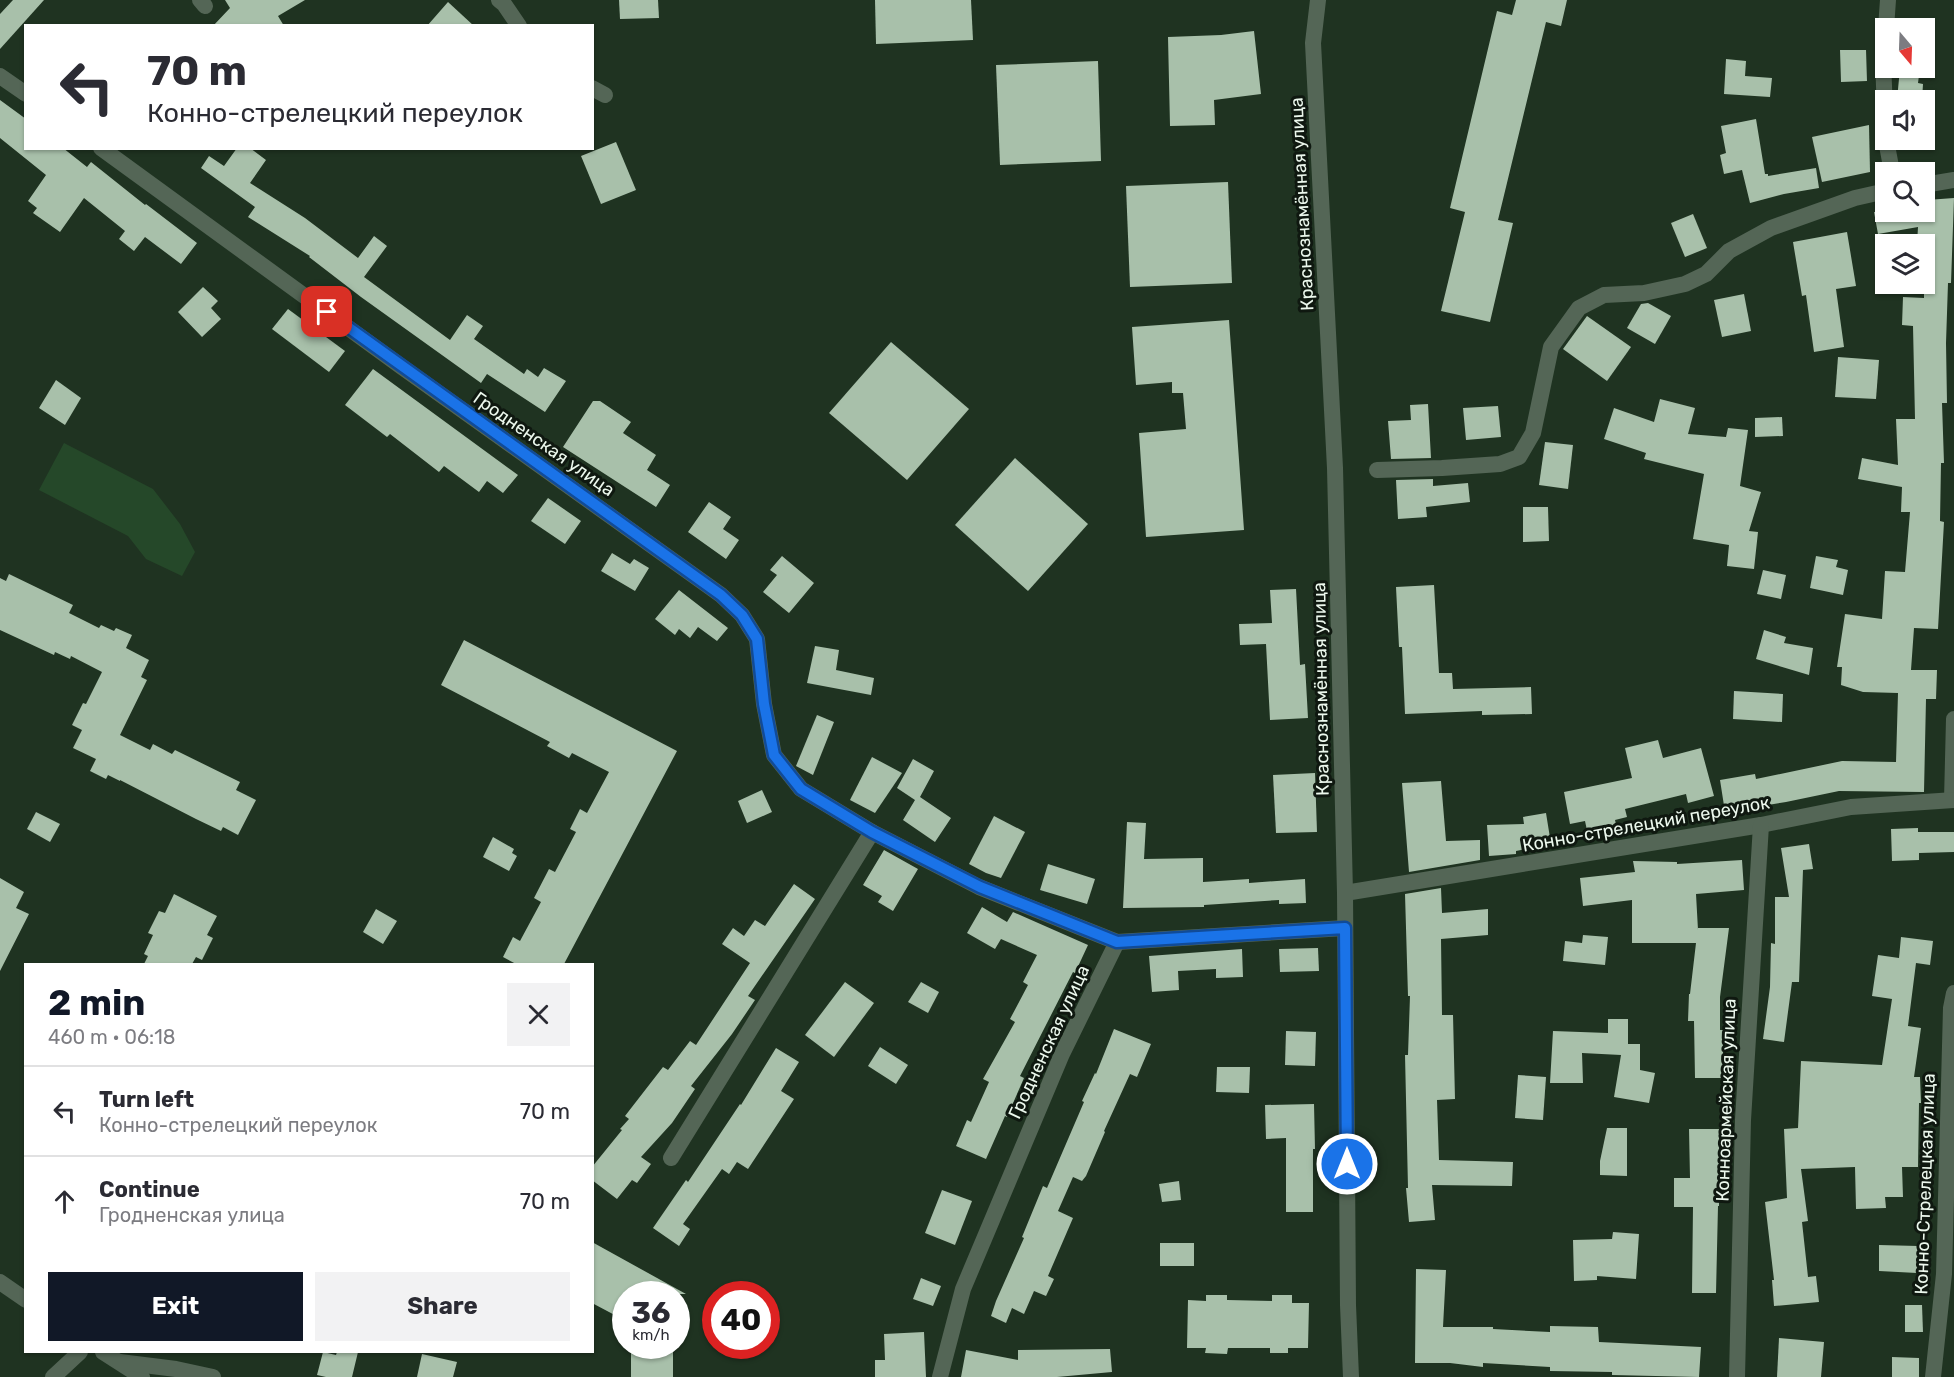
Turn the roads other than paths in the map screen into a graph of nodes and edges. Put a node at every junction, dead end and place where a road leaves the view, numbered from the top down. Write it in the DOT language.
graph roads {
  1 [pos="499,0"];
  2 [pos="1318,0"];
  3 [pos="1888,0"];
  4 [pos="1887,18"];
  5 [pos="518,24"];
  6 [pos="0,76"];
  7 [pos="24,93"];
  8 [pos="104,150"];
  9 [pos="1954,180"];
  10 [pos="1935,183"];
  11 [pos="1875,193"];
  12 [pos="1377,470"];
  13 [pos="1954,719"];
  14 [pos="1953,800"];
  15 [pos="1761,825"];
  16 [pos="872,832"];
  17 [pos="1345,893"];
  18 [pos="1345,928"];
  19 [pos="1117,942"];
  20 [pos="1954,993"];
  21 [pos="671,1158"];
  22 [pos="0,1282"];
  23 [pos="24,1299"];
  24 [pos="79,1353"];
  25 [pos="105,1353"];
  26 [pos="120,1362"];
  27 [pos="53,1377"];
  28 [pos="142,1377"];
  29 [pos="213,1377"];
  30 [pos="940,1377"];
  31 [pos="1351,1377"];
  32 [pos="1737,1377"];
  33 [pos="1933,1377"];
  1 -- 5 [label="street"];
  2 -- 17 [label="street, Краснознамённая улица"];
  3 -- 4 [label="street"];
  6 -- 7 [label="street"];
  8 -- 16 [label="street, Гродненская улица"];
  9 -- 10 [label="street"];
  11 -- 12 [label="street"];
  13 -- 14 [label="street"];
  14 -- 15 [label="street, Конно-стрелецкий переулок"];
  15 -- 17 [label="street, Конно-стрелецкий переулок"];
  15 -- 32 [label="street, Конноармейская улица"];
  16 -- 19 [label="street, Гродненская улица"];
  16 -- 21 [label="street"];
  17 -- 18 [label="street, Краснознамённая улица"];
  18 -- 19 [label="street"];
  18 -- 31 [label="street, Краснознамённая улица"];
  19 -- 30 [label="street, Гродненская улица"];
  20 -- 33 [label="street, Конно-Стрелецкая улица"];
  22 -- 23 [label="street"];
  24 -- 27 [label="street"];
  25 -- 26 [label="street"];
  26 -- 28 [label="street"];
  26 -- 29 [label="street"];
}
